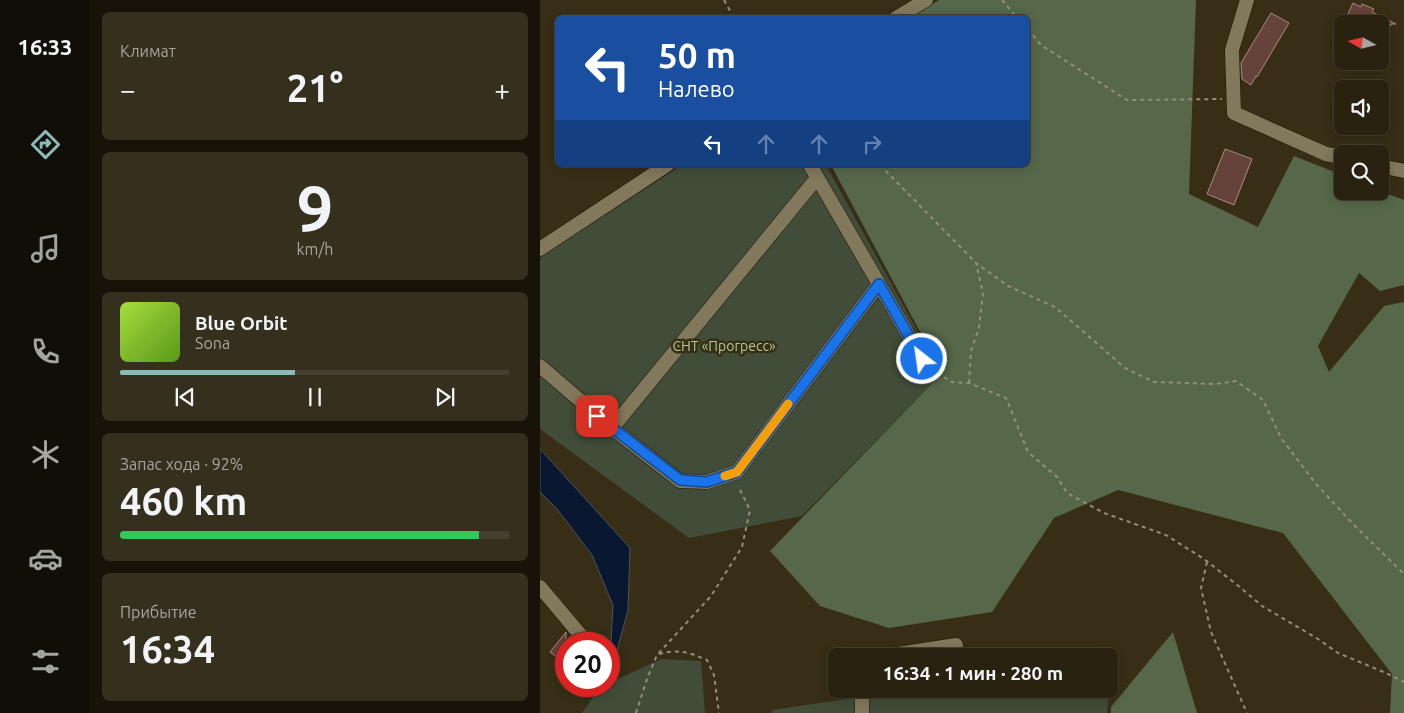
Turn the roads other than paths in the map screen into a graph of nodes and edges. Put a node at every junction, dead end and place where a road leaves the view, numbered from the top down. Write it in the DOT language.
graph roads {
  1 [pos="926,0"];
  2 [pos="1247,0"];
  3 [pos="901,15"];
  4 [pos="1334,156"];
  5 [pos="664,167"];
  6 [pos="811,167"];
  7 [pos="1389,168"];
  8 [pos="1404,171"];
  9 [pos="817,178"];
  10 [pos="540,249"];
  11 [pos="879,284"];
  12 [pos="922,359"];
  13 [pos="540,366"];
  14 [pos="612,428"];
  15 [pos="540,587"];
  16 [pos="578,632"];
  17 [pos="956,644"];
  18 [pos="933,648"];
  19 [pos="862,698"];
  20 [pos="862,713"];
  1 -- 3 [label="street"];
  2 -- 4 [label="street"];
  5 -- 10 [label="street"];
  6 -- 9 [label="street"];
  7 -- 8 [label="street"];
  9 -- 11 [label="street"];
  9 -- 14 [label="street"];
  11 -- 12 [label="street"];
  11 -- 14 [label="street"];
  13 -- 14 [label="street"];
  15 -- 16 [label="street"];
  17 -- 18 [label="street"];
  19 -- 20 [label="street"];
}
